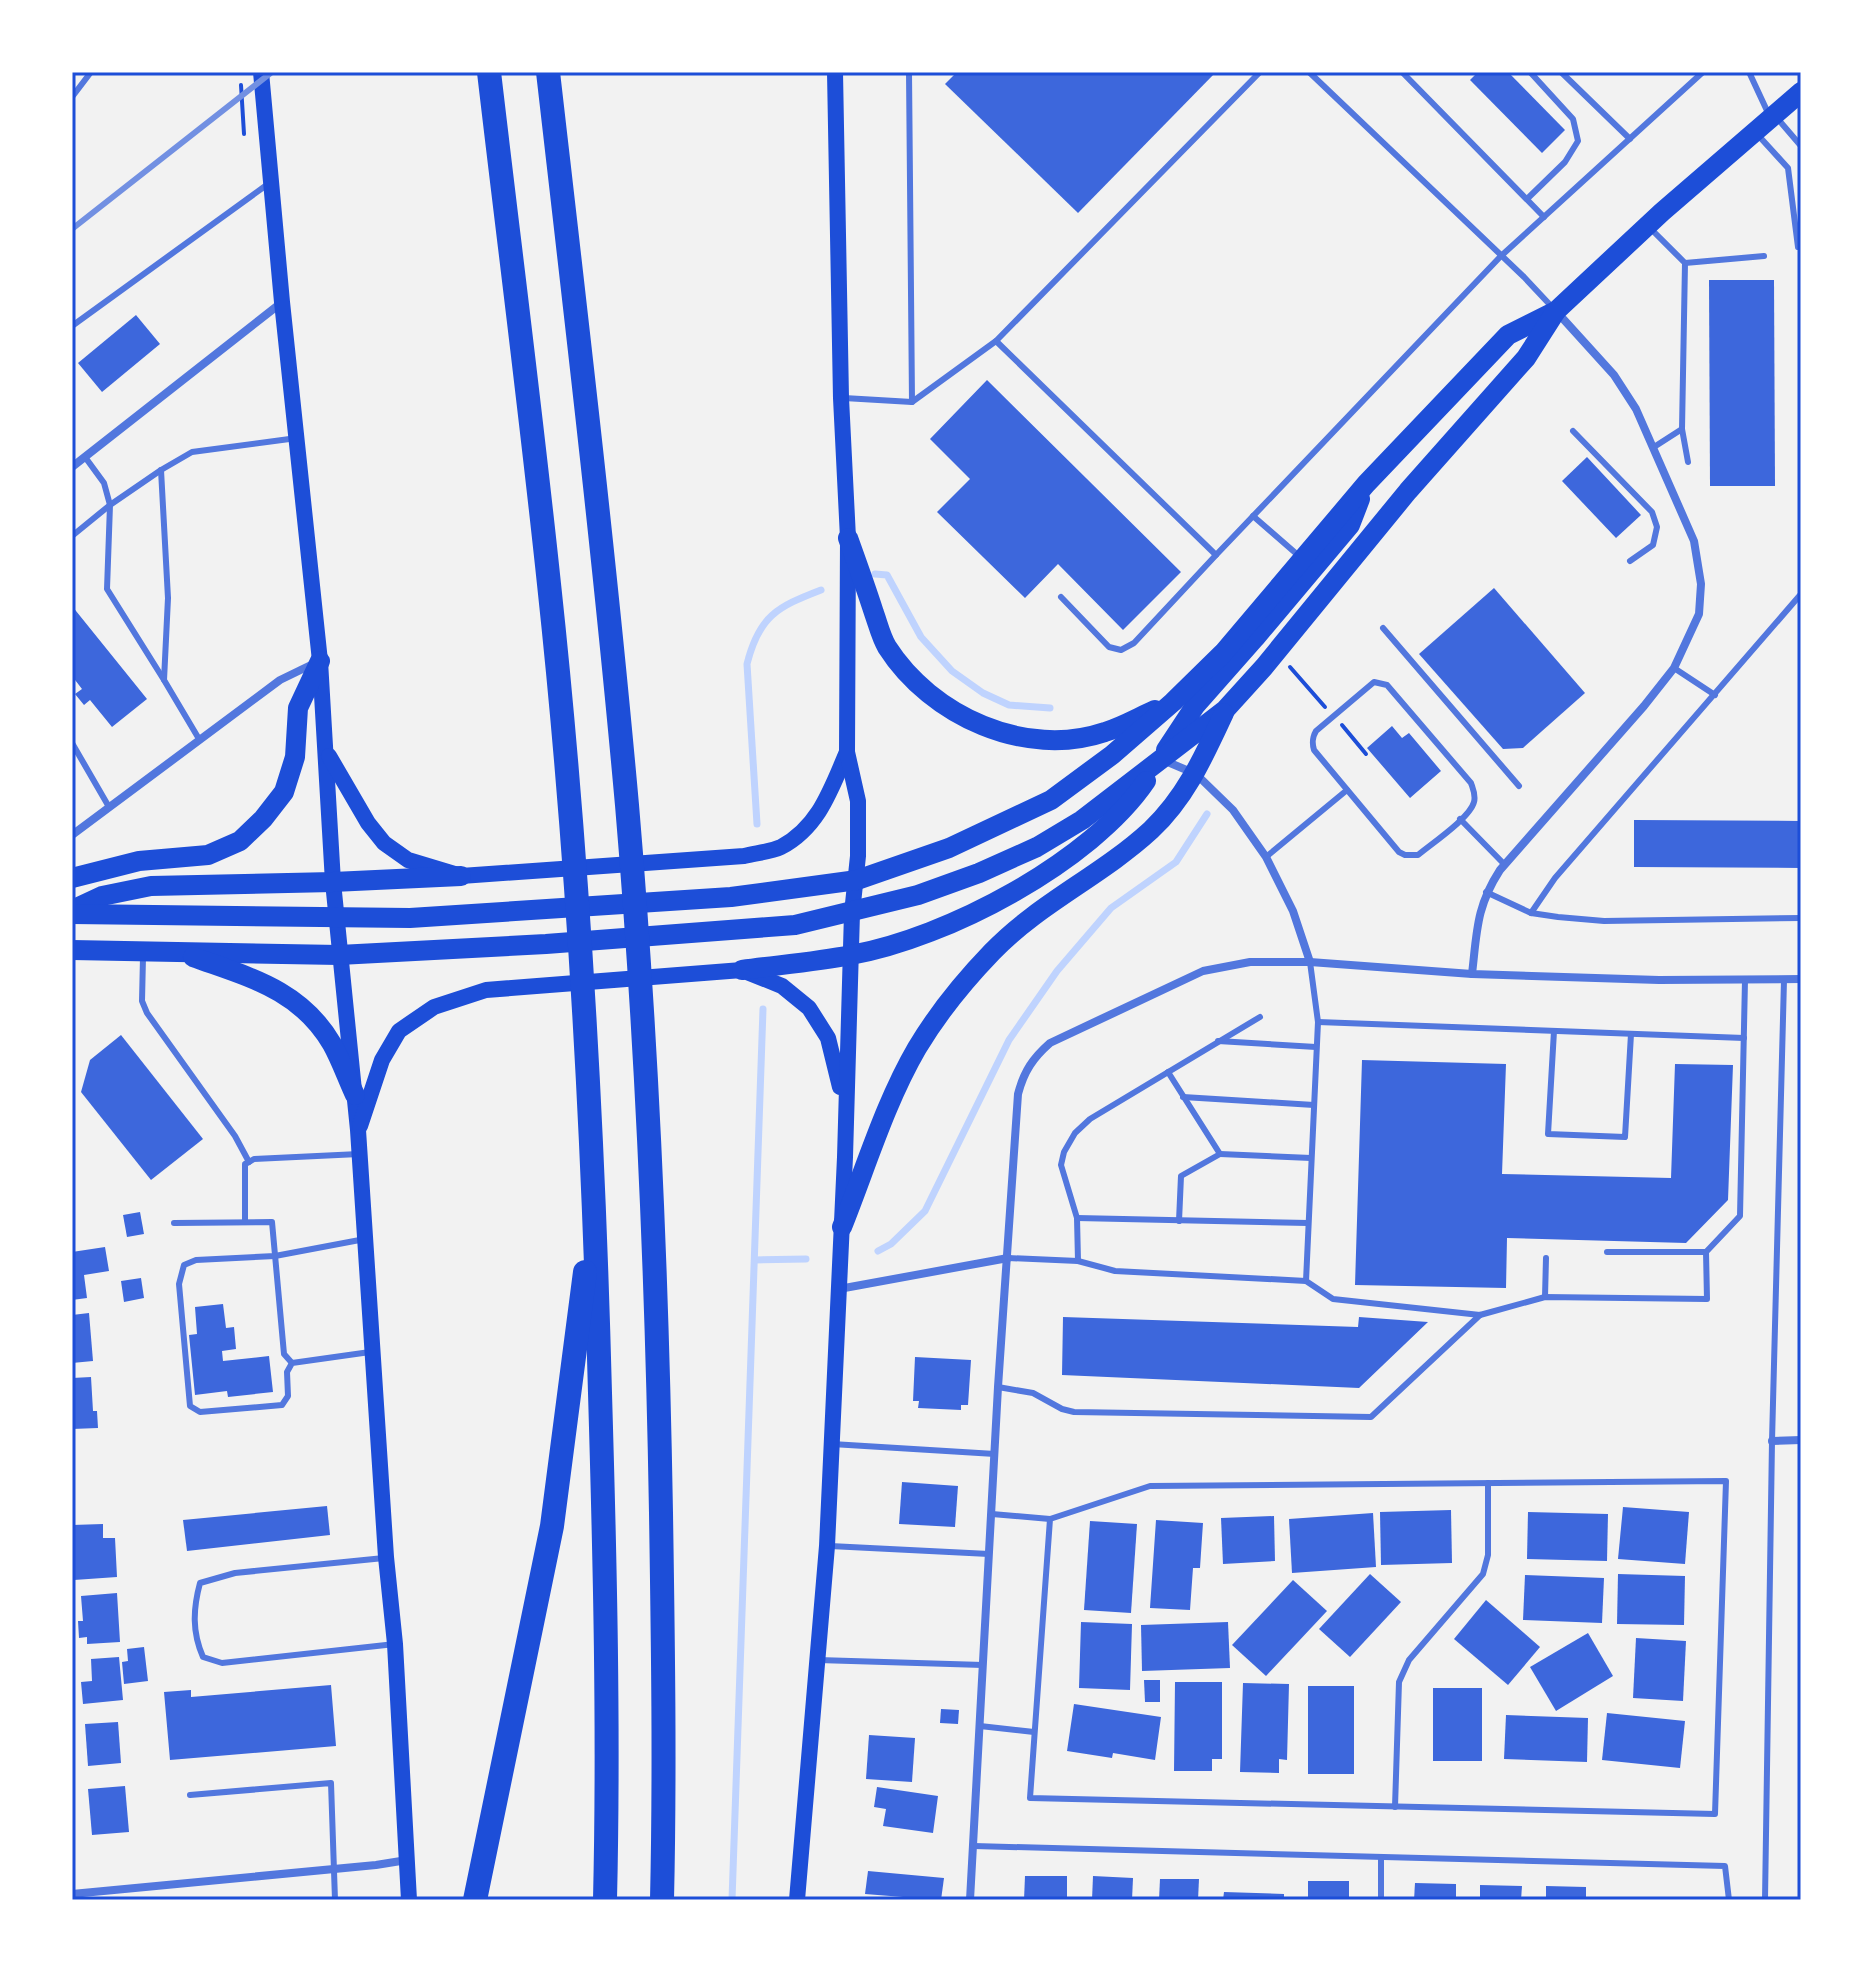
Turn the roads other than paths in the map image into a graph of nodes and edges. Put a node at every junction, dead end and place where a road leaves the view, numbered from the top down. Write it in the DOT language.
graph roads {
  1 [pos="261,72"];
  2 [pos="489,72"];
  3 [pos="548,72"];
  4 [pos="835,72"];
  5 [pos="909,72"];
  6 [pos="1260,72"];
  7 [pos="1309,72"];
  8 [pos="1402,72"];
  9 [pos="1530,72"];
  10 [pos="1561,72"];
  11 [pos="1703,72"];
  12 [pos="1749,72"];
  13 [pos="87,74"];
  14 [pos="1801,92"];
  15 [pos="72,97"];
  16 [pos="1766,121"];
  17 [pos="1630,139"];
  18 [pos="1801,146"];
  19 [pos="271,182"];
  20 [pos="1527,199"];
  21 [pos="1544,217"];
  22 [pos="1648,225"];
  23 [pos="1801,247"];
  24 [pos="1501,256"];
  25 [pos="1764,256"];
  26 [pos="1685,263"];
  27 [pos="282,302"];
  28 [pos="1556,311"];
  29 [pos="72,326"];
  30 [pos="996,341"];
  31 [pos="841,398"];
  32 [pos="912,402"];
  33 [pos="1682,429"];
  34 [pos="1573,431"];
  35 [pos="298,437"];
  36 [pos="1654,447"];
  37 [pos="85,457"];
  38 [pos="1688,462"];
  39 [pos="72,467"];
  40 [pos="161,470"];
  41 [pos="1366,484"];
  42 [pos="110,505"];
  43 [pos="1253,516"];
  44 [pos="72,536"];
  45 [pos="848,538"];
  46 [pos="1216,555"];
  47 [pos="1301,559"];
  48 [pos="1630,561"];
  49 [pos="1801,594"];
  50 [pos="1061,597"];
  51 [pos="1383,628"];
  52 [pos="320,661"];
  53 [pos="1674,668"];
  54 [pos="164,680"];
  55 [pos="1715,695"];
  56 [pos="1173,702"];
  57 [pos="1225,710"];
  58 [pos="199,739"];
  59 [pos="72,743"];
  60 [pos="326,751"];
  61 [pos="847,752"];
  62 [pos="1161,759"];
  63 [pos="1196,774"];
  64 [pos="1519,786"];
  65 [pos="1347,790"];
  66 [pos="109,807"];
  67 [pos="1460,819"];
  68 [pos="72,835"];
  69 [pos="1266,857"];
  70 [pos="1505,865"];
  71 [pos="461,876"];
  72 [pos="72,878"];
  73 [pos="857,880"];
  74 [pos="333,882"];
  75 [pos="1486,892"];
  76 [pos="72,912"];
  77 [pos="852,913"];
  78 [pos="1531,913"];
  79 [pos="336,917"];
  80 [pos="1801,918"];
  81 [pos="72,950"];
  82 [pos="144,950"];
  83 [pos="178,951"];
  84 [pos="339,955"];
  85 [pos="853,955"];
  86 [pos="1310,962"];
  87 [pos="742,970"];
  88 [pos="1472,974"];
  89 [pos="1801,979"];
  90 [pos="1745,980"];
  91 [pos="1784,980"];
  92 [pos="1260,1017"];
  93 [pos="1318,1022"];
  94 [pos="1554,1031"];
  95 [pos="1631,1034"];
  96 [pos="1744,1038"];
  97 [pos="1218,1041"];
  98 [pos="1316,1047"];
  99 [pos="1168,1072"];
  100 [pos="355,1095"];
  101 [pos="1183,1097"];
  102 [pos="1314,1105"];
  103 [pos="845,1108"];
  104 [pos="358,1130"];
  105 [pos="359,1154"];
  106 [pos="1220,1154"];
  107 [pos="1311,1158"];
  108 [pos="249,1162"];
  109 [pos="595,1202"];
  110 [pos="1077,1218"];
  111 [pos="1179,1221"];
  112 [pos="245,1222"];
  113 [pos="174,1223"];
  114 [pos="1308,1223"];
  115 [pos="842,1227"];
  116 [pos="365,1239"];
  117 [pos="1607,1252"];
  118 [pos="1706,1252"];
  119 [pos="275,1256"];
  120 [pos="1008,1258"];
  121 [pos="1546,1258"];
  122 [pos="1078,1261"];
  123 [pos="1306,1281"];
  124 [pos="839,1289"];
  125 [pos="1545,1297"];
  126 [pos="1480,1315"];
  127 [pos="373,1352"];
  128 [pos="292,1363"];
  129 [pos="998,1387"];
  130 [pos="1801,1440"];
  131 [pos="1772,1441"];
  132 [pos="832,1444"];
  133 [pos="995,1454"];
  134 [pos="1488,1483"];
  135 [pos="992,1514"];
  136 [pos="1050,1519"];
  137 [pos="827,1546"];
  138 [pos="989,1554"];
  139 [pos="386,1557"];
  140 [pos="395,1644"];
  141 [pos="818,1660"];
  142 [pos="983,1665"];
  143 [pos="980,1726"];
  144 [pos="1034,1732"];
  145 [pos="190,1795"];
  146 [pos="1395,1807"];
  147 [pos="974,1846"];
  148 [pos="1381,1857"];
  149 [pos="407,1860"];
  150 [pos="333,1869"];
  151 [pos="72,1894"];
  152 [pos="335,1900"];
  153 [pos="409,1900"];
  154 [pos="475,1900"];
  155 [pos="605,1900"];
  156 [pos="662,1900"];
  157 [pos="797,1900"];
  158 [pos="970,1900"];
  159 [pos="1381,1900"];
  160 [pos="1729,1900"];
  161 [pos="1765,1900"];
  1 -- 19 [label="main road"];
  2 -- 109 [label="highway"];
  3 -- 156 [label="highway"];
  4 -- 31 [label="main road"];
  5 -- 32 [label="lane"];
  6 -- 30 [label="lane"];
  7 -- 24 [label="lane"];
  8 -- 20 [label="lane"];
  9 -- 20 [label="lane"];
  10 -- 17 [label="lane"];
  11 -- 17 [label="lane"];
  12 -- 16 [label="lane"];
  13 -- 15 [label="lane"];
  14 -- 16 [label="main road"];
  16 -- 18 [label="lane"];
  16 -- 22 [label="main road"];
  16 -- 23 [label="lane"];
  17 -- 21 [label="lane"];
  19 -- 27 [label="main road"];
  19 -- 29 [label="lane"];
  20 -- 21 [label="lane"];
  21 -- 24 [label="lane"];
  22 -- 26 [label="lane"];
  22 -- 28 [label="main road"];
  24 -- 28 [label="lane"];
  24 -- 43 [label="lane"];
  25 -- 26 [label="lane"];
  26 -- 33 [label="lane"];
  27 -- 35 [label="main road"];
  27 -- 37 [label="street"];
  28 -- 36 [label="street"];
  28 -- 41 [label="main road"];
  28 -- 57 [label="main road"];
  30 -- 32 [label="lane"];
  30 -- 46 [label="lane"];
  31 -- 32 [label="lane"];
  31 -- 45 [label="main road"];
  33 -- 36 [label="lane"];
  33 -- 38 [label="lane"];
  34 -- 48 [label="lane"];
  35 -- 40 [label="lane"];
  35 -- 52 [label="main road"];
  36 -- 53 [label="street"];
  37 -- 39 [label="street"];
  37 -- 42 [label="lane"];
  40 -- 42 [label="lane"];
  40 -- 54 [label="lane"];
  41 -- 47 [label="main road"];
  41 -- 62 [label="main road"];
  42 -- 44 [label="lane"];
  42 -- 54 [label="lane"];
  43 -- 46 [label="lane"];
  43 -- 47 [label="lane"];
  45 -- 56 [label="main road"];
  45 -- 61 [label="main road"];
  46 -- 50 [label="lane"];
  47 -- 56 [label="main road"];
  49 -- 55 [label="lane"];
  51 -- 64 [label="lane"];
  52 -- 58 [label="street"];
  52 -- 60 [label="main road"];
  52 -- 72 [label="main road"];
  53 -- 55 [label="lane"];
  53 -- 70 [label="street"];
  54 -- 58 [label="lane"];
  55 -- 78 [label="lane"];
  56 -- 73 [label="main road"];
  57 -- 62 [label="main road"];
  57 -- 63 [label="main road"];
  58 -- 66 [label="street"];
  59 -- 66 [label="lane"];
  60 -- 71 [label="main road"];
  60 -- 74 [label="main road"];
  61 -- 71 [label="main road"];
  61 -- 73 [label="main road"];
  62 -- 63 [label="street"];
  62 -- 77 [label="main road"];
  62 -- 85 [label="main road"];
  63 -- 69 [label="street"];
  63 -- 115 [label="main road"];
  65 -- 67 [label="lane"];
  65 -- 67 [label="lane"];
  65 -- 69 [label="lane"];
  66 -- 68 [label="street"];
  67 -- 70 [label="lane"];
  69 -- 86 [label="street"];
  70 -- 75 [label="street"];
  71 -- 74 [label="main road"];
  73 -- 77 [label="main road"];
  73 -- 79 [label="main road"];
  74 -- 76 [label="main road"];
  74 -- 79 [label="main road"];
  75 -- 78 [label="lane"];
  75 -- 88 [label="street"];
  76 -- 79 [label="main road"];
  77 -- 84 [label="main road"];
  77 -- 85 [label="main road"];
  78 -- 80 [label="lane"];
  79 -- 84 [label="main road"];
  81 -- 82 [label="main road"];
  82 -- 83 [label="main road"];
  82 -- 108 [label="lane"];
  83 -- 84 [label="main road"];
  83 -- 100 [label="main road"];
  84 -- 100 [label="main road"];
  85 -- 87 [label="main road"];
  85 -- 103 [label="main road"];
  86 -- 88 [label="street"];
  86 -- 93 [label="lane"];
  86 -- 120 [label="street"];
  87 -- 103 [label="main road"];
  87 -- 104 [label="main road"];
  88 -- 90 [label="street"];
  89 -- 91 [label="street"];
  90 -- 91 [label="street"];
  90 -- 96 [label="lane"];
  91 -- 131 [label="lane"];
  92 -- 97 [label="lane"];
  93 -- 94 [label="lane"];
  93 -- 98 [label="lane"];
  94 -- 95 [label="lane"];
  94 -- 95 [label="lane"];
  95 -- 96 [label="lane"];
  96 -- 118 [label="lane"];
  97 -- 98 [label="lane"];
  97 -- 99 [label="lane"];
  98 -- 102 [label="lane"];
  99 -- 101 [label="lane"];
  99 -- 110 [label="lane"];
  100 -- 104 [label="main road"];
  101 -- 102 [label="lane"];
  101 -- 106 [label="lane"];
  102 -- 107 [label="lane"];
  103 -- 115 [label="main road"];
  104 -- 105 [label="main road"];
  105 -- 108 [label="lane"];
  105 -- 116 [label="main road"];
  106 -- 107 [label="lane"];
  106 -- 111 [label="lane"];
  107 -- 114 [label="lane"];
  108 -- 112 [label="lane"];
  109 -- 154 [label="highway"];
  109 -- 155 [label="highway"];
  110 -- 111 [label="lane"];
  110 -- 122 [label="lane"];
  111 -- 114 [label="lane"];
  112 -- 113 [label="lane"];
  112 -- 119 [label="lane"];
  114 -- 123 [label="lane"];
  115 -- 124 [label="main road"];
  116 -- 119 [label="lane"];
  116 -- 127 [label="main road"];
  117 -- 118 [label="lane"];
  118 -- 125 [label="lane"];
  119 -- 128 [label="lane"];
  119 -- 128 [label="lane"];
  120 -- 122 [label="lane"];
  120 -- 124 [label="street"];
  120 -- 129 [label="street"];
  121 -- 125 [label="lane"];
  122 -- 123 [label="lane"];
  123 -- 126 [label="lane"];
  124 -- 132 [label="main road"];
  125 -- 126 [label="lane"];
  126 -- 129 [label="lane"];
  127 -- 128 [label="lane"];
  127 -- 139 [label="main road"];
  129 -- 133 [label="street"];
  130 -- 131 [label="street"];
  131 -- 161 [label="lane"];
  132 -- 133 [label="lane"];
  132 -- 137 [label="main road"];
  133 -- 135 [label="street"];
  134 -- 136 [label="lane"];
  134 -- 146 [label="lane"];
  134 -- 146 [label="lane"];
  135 -- 136 [label="lane"];
  135 -- 138 [label="street"];
  136 -- 144 [label="lane"];
  137 -- 138 [label="lane"];
  137 -- 141 [label="main road"];
  138 -- 142 [label="street"];
  139 -- 140 [label="main road"];
  139 -- 140 [label="lane"];
  140 -- 149 [label="main road"];
  141 -- 142 [label="lane"];
  141 -- 157 [label="main road"];
  142 -- 143 [label="street"];
  143 -- 144 [label="lane"];
  143 -- 147 [label="street"];
  144 -- 146 [label="lane"];
  145 -- 150 [label="lane"];
  147 -- 148 [label="lane"];
  147 -- 158 [label="street"];
  148 -- 159 [label="lane"];
  148 -- 160 [label="lane"];
  149 -- 150 [label="street"];
  149 -- 153 [label="main road"];
  150 -- 151 [label="street"];
  150 -- 152 [label="lane"];
}
